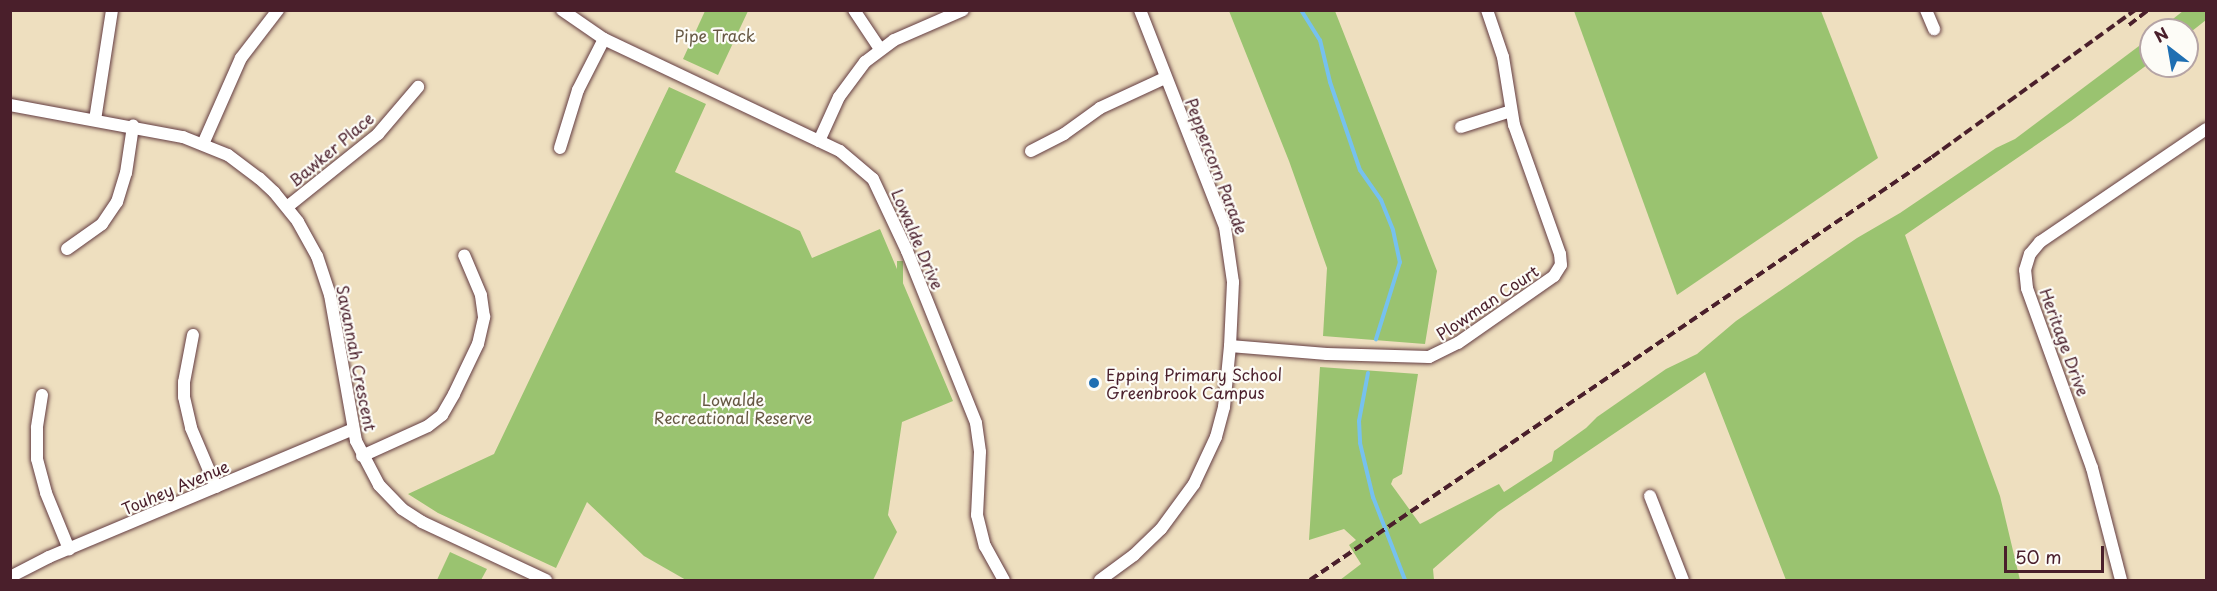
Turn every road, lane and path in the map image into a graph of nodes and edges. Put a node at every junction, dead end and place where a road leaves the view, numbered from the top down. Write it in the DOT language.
graph roads {
  1 [pos="112,10"];
  2 [pos="278,10"];
  3 [pos="562,10"];
  4 [pos="854,10"];
  5 [pos="963,10"];
  6 [pos="1140,10"];
  7 [pos="1487,10"];
  8 [pos="1926,10"];
  9 [pos="1934,29"];
  10 [pos="604,39"];
  11 [pos="880,49"];
  12 [pos="1165,78"];
  13 [pos="418,87"];
  14 [pos="10,105"];
  15 [pos="1511,111"];
  16 [pos="95,120"];
  17 [pos="133,126"];
  18 [pos="1461,127"];
  19 [pos="2206,129"];
  20 [pos="819,141"];
  21 [pos="203,144"];
  22 [pos="560,148"];
  23 [pos="1031,151"];
  24 [pos="287,207"];
  25 [pos="67,249"];
  26 [pos="464,255"];
  27 [pos="193,334"];
  28 [pos="1230,345"];
  29 [pos="42,395"];
  30 [pos="353,429"];
  31 [pos="362,456"];
  32 [pos="216,487"];
  33 [pos="1650,496"];
  34 [pos="69,549"];
  35 [pos="10,577"];
  36 [pos="546,580"];
  37 [pos="1004,580"];
  38 [pos="1100,580"];
  39 [pos="1683,580"];
  40 [pos="2121,580"];
  1 -- 16 [label="street"];
  2 -- 21 [label="street"];
  3 -- 10 [label="street, Lowalde Drive"];
  4 -- 11 [label="street"];
  5 -- 11 [label="street"];
  6 -- 12 [label="street, Peppercorn Parade"];
  7 -- 15 [label="street, Plowman Court"];
  8 -- 9 [label="street"];
  10 -- 20 [label="street, Lowalde Drive"];
  10 -- 22 [label="street"];
  11 -- 20 [label="street"];
  12 -- 23 [label="street"];
  12 -- 28 [label="street, Peppercorn Parade"];
  13 -- 24 [label="street, Bawker Place"];
  14 -- 16 [label="street, Savannah Crescent"];
  15 -- 18 [label="street"];
  15 -- 28 [label="street, Plowman Court"];
  16 -- 17 [label="street, Savannah Crescent"];
  17 -- 21 [label="street, Savannah Crescent"];
  17 -- 25 [label="street"];
  19 -- 40 [label="street, Heritage Drive"];
  20 -- 37 [label="street, Lowalde Drive"];
  21 -- 24 [label="street, Savannah Crescent"];
  24 -- 30 [label="street, Savannah Crescent"];
  26 -- 31 [label="street"];
  27 -- 32 [label="street"];
  28 -- 38 [label="street, Peppercorn Parade"];
  29 -- 34 [label="street"];
  30 -- 31 [label="street, Savannah Crescent"];
  30 -- 32 [label="street, Touhey Avenue"];
  31 -- 36 [label="street, Savannah Crescent"];
  32 -- 34 [label="street, Touhey Avenue"];
  33 -- 39 [label="street"];
  34 -- 35 [label="street, Touhey Avenue"];
}
